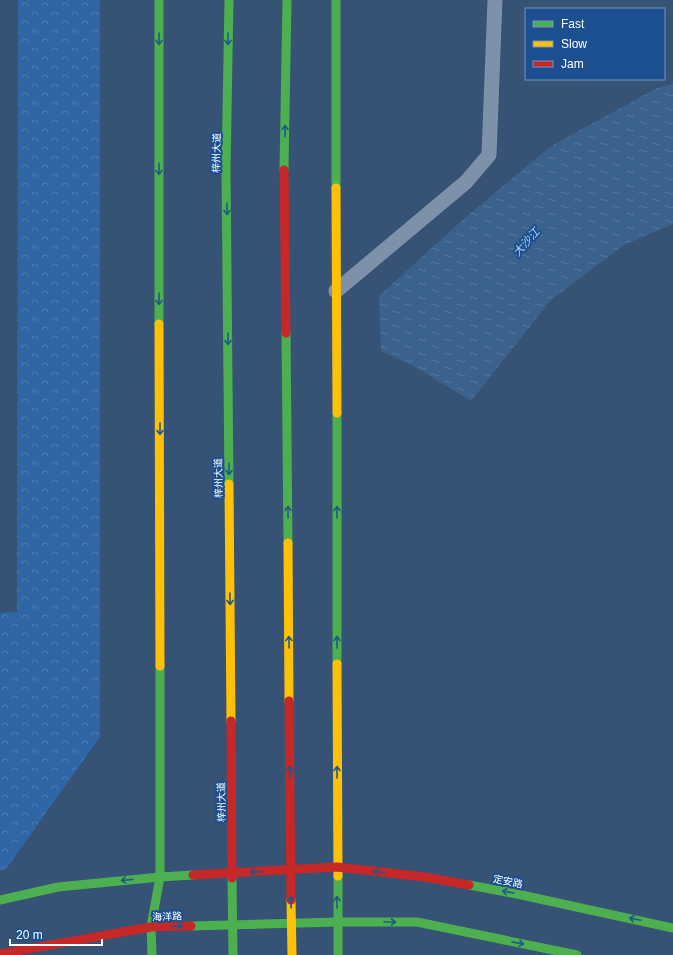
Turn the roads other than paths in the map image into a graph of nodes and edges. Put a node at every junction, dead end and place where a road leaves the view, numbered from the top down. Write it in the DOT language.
graph roads {
  1 [pos="159,0"];
  2 [pos="229,0"];
  3 [pos="287,0"];
  4 [pos="336,0"];
  5 [pos="495,0"];
  6 [pos="336,291"];
  7 [pos="337,867"];
  8 [pos="160,877"];
  9 [pos="0,900"];
  10 [pos="337,922"];
  11 [pos="151,927"];
  12 [pos="673,928"];
  13 [pos="0,954"];
  14 [pos="152,955"];
  15 [pos="234,955"];
  16 [pos="292,955"];
  17 [pos="338,955"];
  18 [pos="577,955"];
  1 -- 8 [label="main road, one-way"];
  2 -- 15 [label="main road, 梓州大道, one-way, bridge"];
  16 -- 3 [label="main road, one-way, bridge"];
  4 -- 6 [label="main road"];
  5 -- 6 [label="lane"];
  7 -- 6 [label="main road, one-way"];
  7 -- 8 [label="main road, one-way"];
  10 -- 7 [label="main road, one-way"];
  12 -- 7 [label="main road, 定安路, one-way"];
  8 -- 9 [label="main road, one-way"];
  8 -- 11 [label="main road"];
  11 -- 10 [label="main road, 海洋路, one-way"];
  10 -- 17 [label="main road"];
  10 -- 18 [label="main road, one-way"];
  11 -- 13 [label="main road, 海洋路"];
  11 -- 14 [label="main road"];
}
